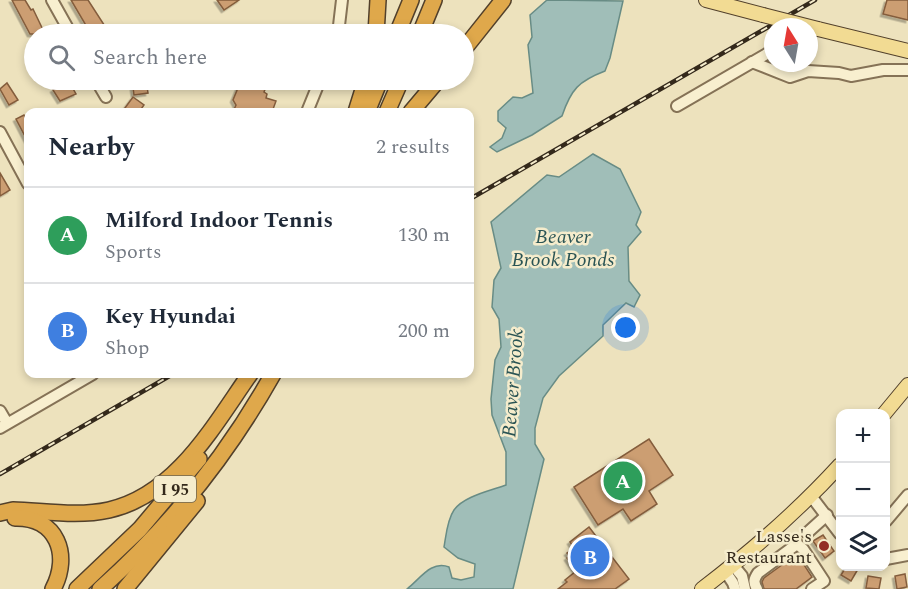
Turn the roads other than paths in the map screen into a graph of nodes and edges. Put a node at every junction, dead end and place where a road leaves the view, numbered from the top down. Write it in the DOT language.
graph roads {
  1 [pos="52,0"];
  2 [pos="342,0"];
  3 [pos="378,0"];
  4 [pos="411,0"];
  5 [pos="434,0"];
  6 [pos="503,0"];
  7 [pos="706,0"];
  8 [pos="65,24"];
  9 [pos="340,24"];
  10 [pos="377,24"];
  11 [pos="401,24"];
  12 [pos="424,24"];
  13 [pos="474,36"];
  14 [pos="908,51"];
  15 [pos="764,55"];
  16 [pos="752,62"];
  17 [pos="908,70"];
  18 [pos="102,90"];
  19 [pos="316,90"];
  20 [pos="363,90"];
  21 [pos="376,90"];
  22 [pos="397,90"];
  23 [pos="430,90"];
  24 [pos="106,97"];
  25 [pos="677,106"];
  26 [pos="309,108"];
  27 [pos="357,108"];
  28 [pos="369,108"];
  29 [pos="389,108"];
  30 [pos="414,108"];
  31 [pos="0,132"];
  32 [pos="24,177"];
  33 [pos="86,378"];
  34 [pos="247,378"];
  35 [pos="252,378"];
  36 [pos="271,378"];
  37 [pos="272,378"];
  38 [pos="908,384"];
  39 [pos="888,409"];
  40 [pos="0,411"];
  41 [pos="4,425"];
  42 [pos="836,469"];
  43 [pos="908,495"];
  44 [pos="811,496"];
  45 [pos="0,513"];
  46 [pos="827,515"];
  47 [pos="889,517"];
  48 [pos="0,521"];
  49 [pos="836,528"];
  50 [pos="807,533"];
  51 [pos="908,555"];
  52 [pos="890,559"];
  53 [pos="729,568"];
  54 [pos="814,588"];
  55 [pos="53,589"];
  56 [pos="77,589"];
  57 [pos="100,589"];
  58 [pos="125,589"];
  59 [pos="702,589"];
  60 [pos="735,589"];
  61 [pos="745,589"];
  62 [pos="757,589"];
  1 -- 8 [label="street"];
  2 -- 9 [label="street"];
  3 -- 10 [label="highway"];
  4 -- 11 [label="highway"];
  5 -- 12 [label="highway"];
  6 -- 13 [label="highway"];
  7 -- 14 [label="main road, bridge"];
  15 -- 16 [label="street"];
  16 -- 17 [label="street"];
  16 -- 25 [label="street"];
  18 -- 24 [label="street"];
  19 -- 26 [label="street"];
  20 -- 27 [label="highway"];
  21 -- 28 [label="highway"];
  22 -- 29 [label="highway"];
  23 -- 30 [label="highway"];
  31 -- 32 [label="street"];
  33 -- 41 [label="street"];
  34 -- 45 [label="highway"];
  35 -- 56 [label="highway, I 95"];
  36 -- 57 [label="highway, I 95"];
  37 -- 58 [label="highway"];
  38 -- 39 [label="main road"];
  40 -- 41 [label="street"];
  42 -- 44 [label="main road"];
  43 -- 47 [label="street"];
  44 -- 46 [label="street"];
  44 -- 53 [label="main road"];
  46 -- 49 [label="street"];
  46 -- 50 [label="street"];
  48 -- 55 [label="highway"];
  51 -- 52 [label="street"];
  53 -- 59 [label="main road"];
  53 -- 60 [label="street"];
  53 -- 61 [label="street"];
  54 -- 62 [label="street"];
}
